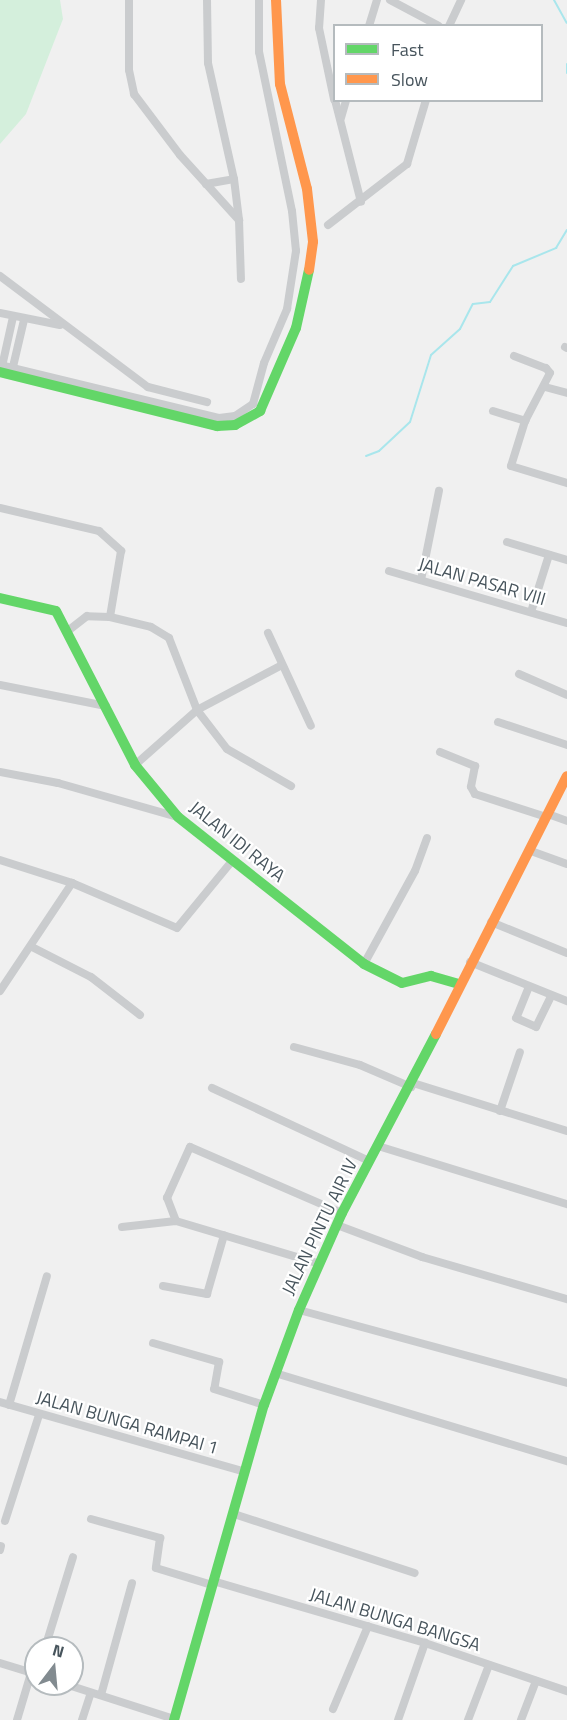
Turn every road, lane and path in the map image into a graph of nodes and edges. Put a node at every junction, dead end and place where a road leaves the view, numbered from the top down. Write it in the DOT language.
graph roads {
  1 [pos="129,0"];
  2 [pos="207,0"];
  3 [pos="259,0"];
  4 [pos="276,0"];
  5 [pos="321,0"];
  6 [pos="377,0"];
  7 [pos="390,0"];
  8 [pos="461,0"];
  9 [pos="451,22"];
  10 [pos="436,23"];
  11 [pos="370,24"];
  12 [pos="333,91"];
  13 [pos="336,102"];
  14 [pos="345,102"];
  15 [pos="425,102"];
  16 [pos="340,119"];
  17 [pos="234,179"];
  18 [pos="206,184"];
  19 [pos="361,202"];
  20 [pos="238,220"];
  21 [pos="328,225"];
  22 [pos="0,276"];
  23 [pos="241,279"];
  24 [pos="0,313"];
  25 [pos="13,317"];
  26 [pos="24,320"];
  27 [pos="61,325"];
  28 [pos="514,356"];
  29 [pos="264,363"];
  30 [pos="277,367"];
  31 [pos="5,369"];
  32 [pos="545,387"];
  33 [pos="99,393"];
  34 [pos="567,393"];
  35 [pos="207,402"];
  36 [pos="493,411"];
  37 [pos="525,421"];
  38 [pos="567,483"];
  39 [pos="439,491"];
  40 [pos="0,508"];
  41 [pos="507,542"];
  42 [pos="549,555"];
  43 [pos="567,560"];
  44 [pos="389,570"];
  45 [pos="421,580"];
  46 [pos="0,598"];
  47 [pos="531,612"];
  48 [pos="110,617"];
  49 [pos="567,623"];
  50 [pos="68,631"];
  51 [pos="268,633"];
  52 [pos="280,666"];
  53 [pos="519,674"];
  54 [pos="0,685"];
  55 [pos="567,695"];
  56 [pos="106,706"];
  57 [pos="197,710"];
  58 [pos="498,723"];
  59 [pos="311,726"];
  60 [pos="567,745"];
  61 [pos="440,752"];
  62 [pos="135,765"];
  63 [pos="0,772"];
  64 [pos="567,776"];
  65 [pos="291,786"];
  66 [pos="547,815"];
  67 [pos="178,817"];
  68 [pos="567,821"];
  69 [pos="427,838"];
  70 [pos="531,851"];
  71 [pos="0,860"];
  72 [pos="232,861"];
  73 [pos="567,864"];
  74 [pos="72,883"];
  75 [pos="491,922"];
  76 [pos="32,947"];
  77 [pos="567,953"];
  78 [pos="470,962"];
  79 [pos="364,964"];
  80 [pos="459,984"];
  81 [pos="528,989"];
  82 [pos="0,991"];
  83 [pos="551,996"];
  84 [pos="567,1001"];
  85 [pos="140,1015"];
  86 [pos="294,1047"];
  87 [pos="520,1052"];
  88 [pos="412,1085"];
  89 [pos="212,1088"];
  90 [pos="500,1111"];
  91 [pos="567,1130"];
  92 [pos="378,1146"];
  93 [pos="369,1161"];
  94 [pos="567,1204"];
  95 [pos="342,1213"];
  96 [pos="177,1221"];
  97 [pos="337,1225"];
  98 [pos="122,1227"];
  99 [pos="224,1235"];
  100 [pos="320,1264"];
  101 [pos="47,1276"];
  102 [pos="163,1286"];
  103 [pos="567,1299"];
  104 [pos="299,1310"];
  105 [pos="153,1343"];
  106 [pos="275,1373"];
  107 [pos="567,1383"];
  108 [pos="0,1402"];
  109 [pos="9,1405"];
  110 [pos="264,1405"];
  111 [pos="39,1415"];
  112 [pos="567,1461"];
  113 [pos="245,1472"];
  114 [pos="234,1514"];
  115 [pos="91,1520"];
  116 [pos="5,1521"];
  117 [pos="73,1557"];
  118 [pos="415,1573"];
  119 [pos="132,1583"];
  120 [pos="213,1583"];
  121 [pos="368,1626"];
  122 [pos="49,1636"];
  123 [pos="425,1643"];
  124 [pos="0,1663"];
  125 [pos="489,1665"];
  126 [pos="24,1671"];
  127 [pos="536,1681"];
  128 [pos="84,1691"];
  129 [pos="567,1691"];
  130 [pos="91,1693"];
  131 [pos="101,1695"];
  132 [pos="26,1696"];
  133 [pos="333,1709"];
  134 [pos="174,1719"];
  135 [pos="17,1720"];
  136 [pos="82,1720"];
  137 [pos="398,1720"];
  138 [pos="468,1720"];
  139 [pos="521,1720"];
  1 -- 18 [label="street"];
  2 -- 17 [label="street"];
  3 -- 29 [label="street"];
  4 -- 30 [label="street"];
  5 -- 12 [label="street"];
  6 -- 11 [label="street"];
  7 -- 10 [label="street"];
  8 -- 9 [label="street"];
  9 -- 10 [label="street"];
  13 -- 16 [label="street"];
  14 -- 16 [label="street"];
  15 -- 19 [label="street"];
  16 -- 19 [label="street"];
  17 -- 18 [label="street"];
  17 -- 20 [label="street"];
  18 -- 20 [label="street"];
  19 -- 21 [label="street"];
  20 -- 23 [label="street"];
  22 -- 27 [label="street"];
  24 -- 25 [label="street"];
  25 -- 26 [label="street"];
  25 -- 31 [label="street"];
  26 -- 27 [label="street"];
  26 -- 31 [label="street"];
  27 -- 35 [label="street"];
  28 -- 32 [label="street"];
  29 -- 30 [label="street"];
  29 -- 33 [label="street"];
  30 -- 33 [label="street"];
  31 -- 33 [label="street"];
  32 -- 34 [label="street"];
  32 -- 37 [label="street"];
  36 -- 37 [label="street"];
  37 -- 38 [label="street"];
  39 -- 45 [label="street"];
  40 -- 48 [label="street"];
  41 -- 42 [label="street"];
  42 -- 43 [label="street"];
  42 -- 47 [label="street"];
  44 -- 45 [label="street, JALAN PASAR VIII"];
  45 -- 47 [label="street, JALAN PASAR VIII"];
  46 -- 50 [label="street, JALAN IDI RAYA"];
  47 -- 49 [label="street, JALAN PASAR VIII"];
  48 -- 50 [label="street"];
  48 -- 57 [label="street"];
  50 -- 56 [label="street, JALAN IDI RAYA"];
  51 -- 52 [label="street"];
  52 -- 57 [label="street"];
  52 -- 59 [label="street"];
  53 -- 55 [label="street"];
  54 -- 56 [label="street"];
  56 -- 62 [label="street, JALAN IDI RAYA"];
  57 -- 62 [label="street"];
  57 -- 65 [label="street"];
  58 -- 60 [label="street"];
  61 -- 66 [label="street"];
  62 -- 67 [label="street, JALAN IDI RAYA"];
  63 -- 67 [label="street"];
  64 -- 66 [label="street, JALAN PINTU AIR IV"];
  66 -- 68 [label="street"];
  66 -- 70 [label="street, JALAN PINTU AIR IV"];
  67 -- 72 [label="street, JALAN IDI RAYA"];
  69 -- 79 [label="street"];
  70 -- 73 [label="street"];
  70 -- 75 [label="street, JALAN PINTU AIR IV"];
  71 -- 74 [label="street"];
  72 -- 74 [label="street"];
  72 -- 79 [label="street, JALAN IDI RAYA"];
  74 -- 76 [label="street"];
  75 -- 77 [label="street"];
  75 -- 78 [label="street, JALAN PINTU AIR IV"];
  76 -- 82 [label="street"];
  76 -- 85 [label="street"];
  78 -- 80 [label="street, JALAN PINTU AIR IV"];
  78 -- 81 [label="street"];
  79 -- 80 [label="street, JALAN IDI RAYA"];
  80 -- 88 [label="street, JALAN PINTU AIR IV"];
  81 -- 83 [label="street"];
  81 -- 83 [label="street"];
  83 -- 84 [label="street"];
  86 -- 88 [label="street"];
  87 -- 90 [label="street"];
  88 -- 90 [label="street"];
  88 -- 92 [label="street, JALAN PINTU AIR IV"];
  89 -- 93 [label="street"];
  90 -- 91 [label="street"];
  92 -- 93 [label="street, JALAN PINTU AIR IV"];
  92 -- 94 [label="street"];
  93 -- 95 [label="street, JALAN PINTU AIR IV"];
  95 -- 96 [label="street"];
  95 -- 97 [label="street, JALAN PINTU AIR IV"];
  96 -- 98 [label="street"];
  96 -- 99 [label="street"];
  97 -- 100 [label="street, JALAN PINTU AIR IV"];
  97 -- 103 [label="street"];
  99 -- 100 [label="street"];
  99 -- 102 [label="street"];
  100 -- 104 [label="street, JALAN PINTU AIR IV"];
  101 -- 109 [label="street"];
  104 -- 106 [label="street, JALAN PINTU AIR IV"];
  104 -- 107 [label="street"];
  105 -- 110 [label="street"];
  106 -- 110 [label="street, JALAN PINTU AIR IV"];
  106 -- 112 [label="street"];
  108 -- 109 [label="street, JALAN BUNGA RAMPAI 1"];
  109 -- 111 [label="street, JALAN BUNGA RAMPAI 1"];
  110 -- 113 [label="street, JALAN PINTU AIR IV"];
  111 -- 113 [label="street, JALAN BUNGA RAMPAI 1"];
  111 -- 116 [label="street"];
  113 -- 114 [label="street, JALAN PINTU AIR IV"];
  114 -- 118 [label="street"];
  114 -- 120 [label="street, JALAN PINTU AIR IV"];
  115 -- 120 [label="street, JALAN BUNGA BANGSA"];
  117 -- 122 [label="street"];
  119 -- 131 [label="street"];
  120 -- 121 [label="street, JALAN BUNGA BANGSA"];
  120 -- 134 [label="street, JALAN PINTU AIR IV"];
  121 -- 123 [label="street, JALAN BUNGA BANGSA"];
  121 -- 133 [label="street"];
  123 -- 125 [label="street, JALAN BUNGA BANGSA"];
  123 -- 137 [label="street"];
  124 -- 126 [label="street"];
  125 -- 127 [label="street, JALAN BUNGA BANGSA"];
  125 -- 138 [label="street"];
  127 -- 129 [label="street, JALAN BUNGA BANGSA"];
  127 -- 139 [label="street"];
  128 -- 130 [label="street"];
  130 -- 131 [label="street"];
  130 -- 136 [label="street"];
  131 -- 134 [label="street"];
  132 -- 135 [label="street"];
}
